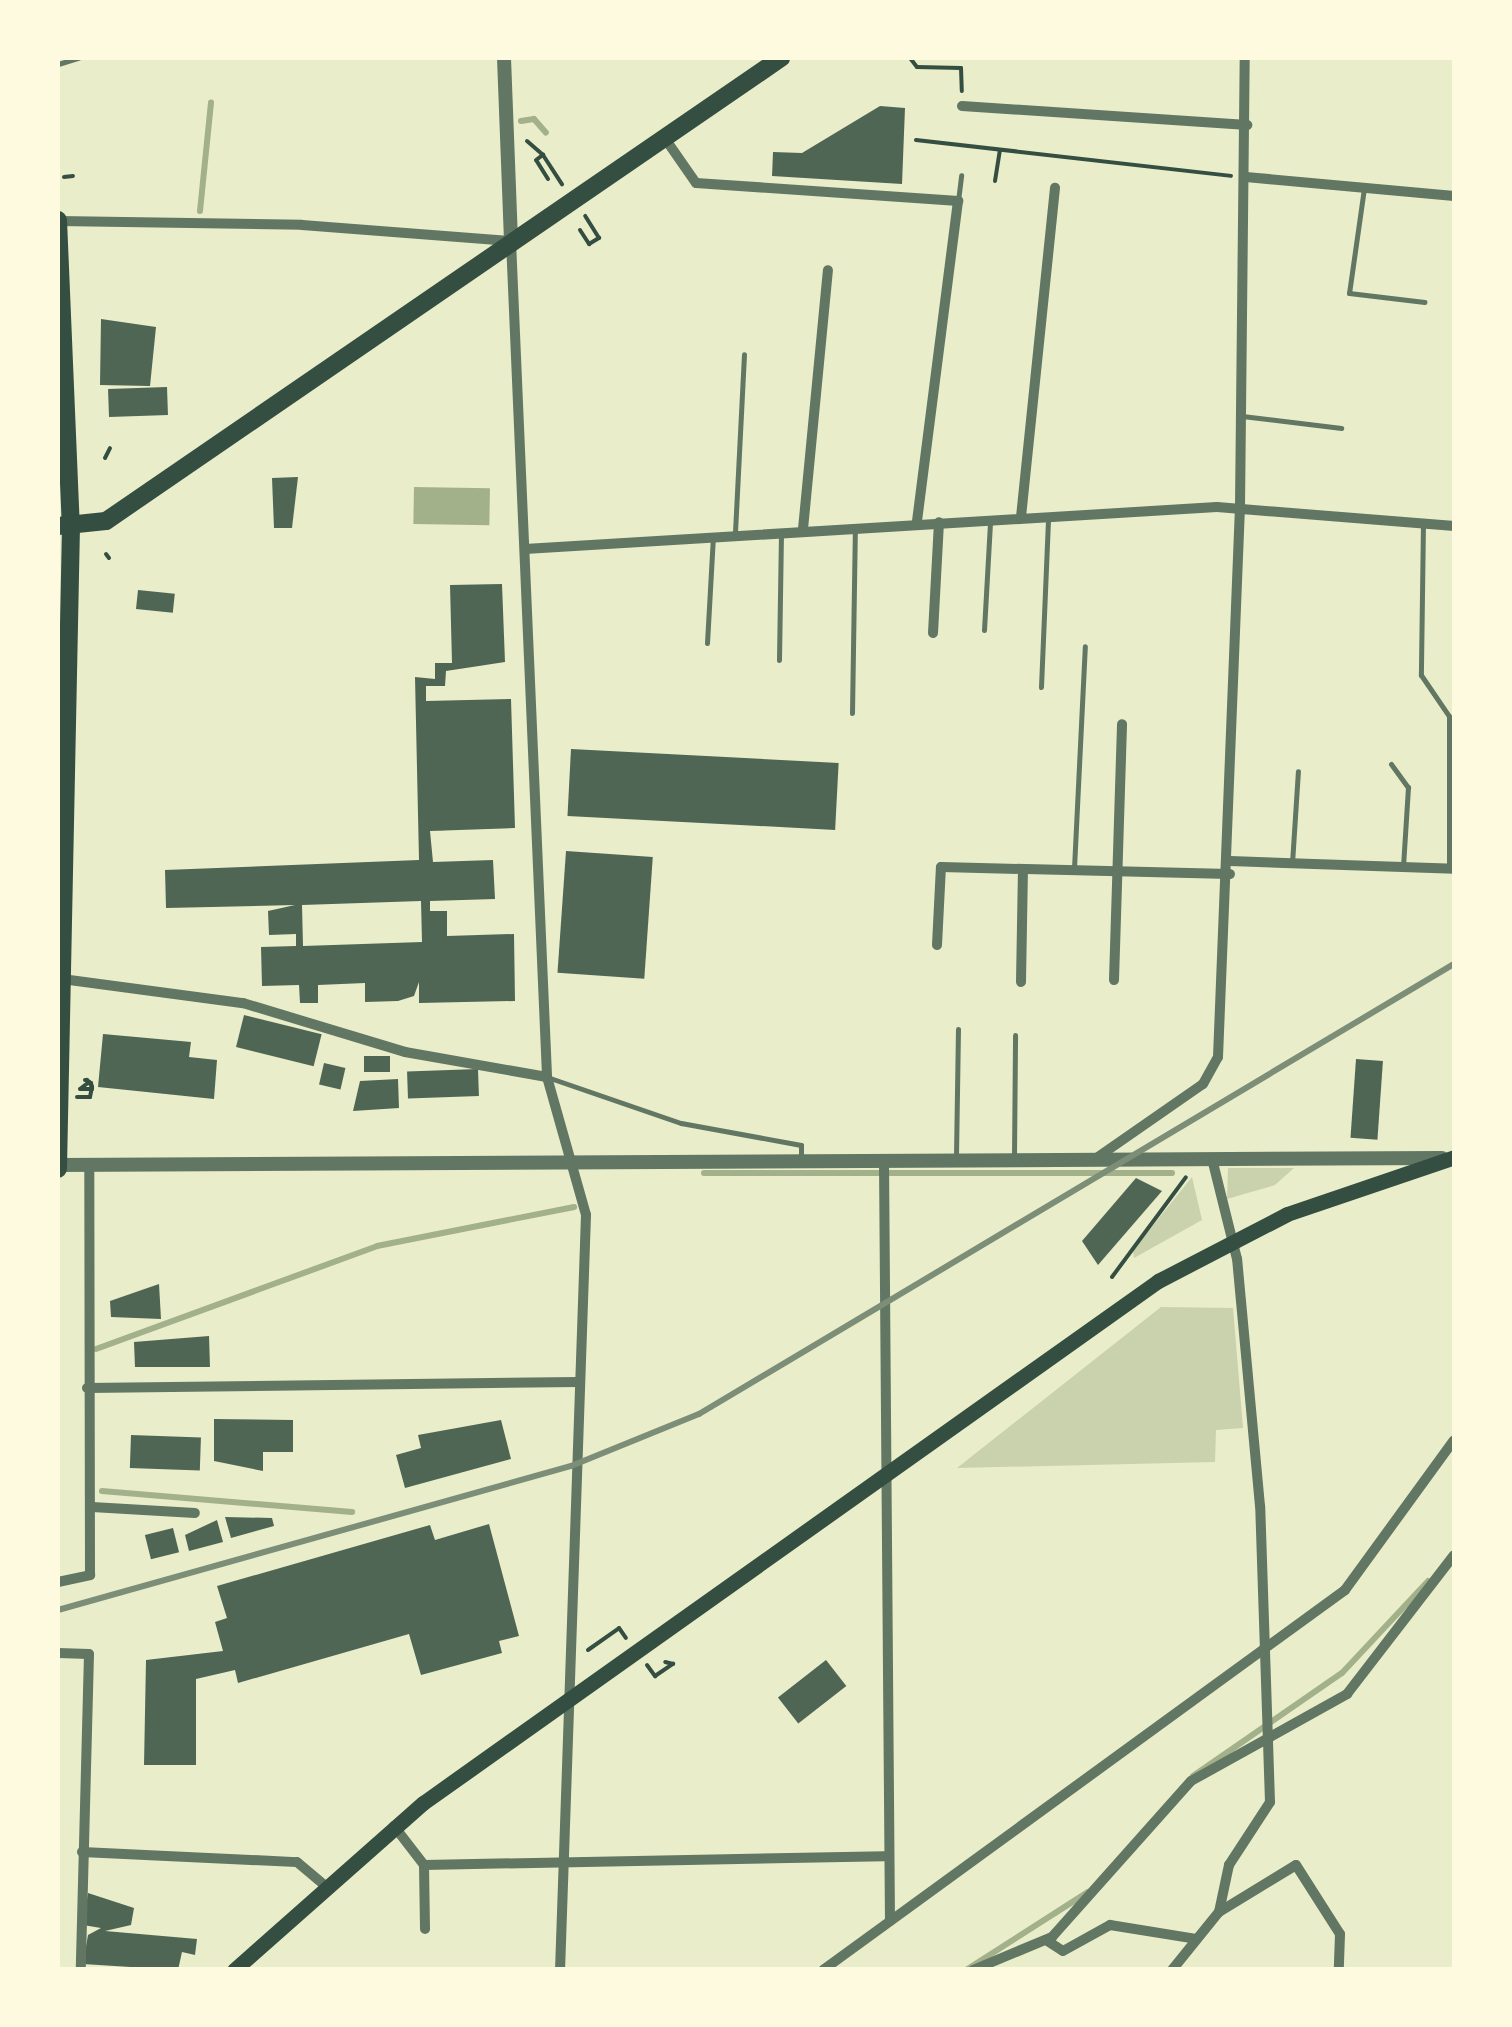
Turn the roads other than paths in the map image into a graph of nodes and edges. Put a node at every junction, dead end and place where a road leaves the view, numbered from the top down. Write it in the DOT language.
graph roads {
  1 [pos="78,58"];
  2 [pos="504,58"];
  3 [pos="781,58"];
  4 [pos="1245,58"];
  5 [pos="62,61"];
  6 [pos="962,106"];
  7 [pos="1247,126"];
  8 [pos="664,137"];
  9 [pos="961,175"];
  10 [pos="1246,177"];
  11 [pos="1055,188"];
  12 [pos="1364,188"];
  13 [pos="1454,196"];
  14 [pos="958,201"];
  15 [pos="58,220"];
  16 [pos="511,241"];
  17 [pos="828,270"];
  18 [pos="1424,302"];
  19 [pos="744,354"];
  20 [pos="1242,416"];
  21 [pos="1341,428"];
  22 [pos="1240,506"];
  23 [pos="1048,516"];
  24 [pos="1021,518"];
  25 [pos="990,519"];
  26 [pos="939,522"];
  27 [pos="1423,523"];
  28 [pos="917,524"];
  29 [pos="64,526"];
  30 [pos="855,526"];
  31 [pos="1454,526"];
  32 [pos="802,529"];
  33 [pos="781,530"];
  34 [pos="735,532"];
  35 [pos="713,533"];
  36 [pos="525,548"];
  37 [pos="984,630"];
  38 [pos="933,633"];
  39 [pos="707,643"];
  40 [pos="1084,646"];
  41 [pos="779,660"];
  42 [pos="1041,687"];
  43 [pos="852,713"];
  44 [pos="1122,724"];
  45 [pos="1391,764"];
  46 [pos="1298,771"];
  47 [pos="1230,861"];
  48 [pos="1292,864"];
  49 [pos="1403,869"];
  50 [pos="1452,869"];
  51 [pos="1023,870"];
  52 [pos="1074,871"];
  53 [pos="1115,873"];
  54 [pos="1230,874"];
  55 [pos="937,945"];
  56 [pos="62,979"];
  57 [pos="1114,980"];
  58 [pos="1020,982"];
  59 [pos="958,1029"];
  60 [pos="1015,1036"];
  61 [pos="547,1077"];
  62 [pos="1450,1158"];
  63 [pos="570,1159"];
  64 [pos="1212,1159"];
  65 [pos="956,1160"];
  66 [pos="1014,1160"];
  67 [pos="1094,1160"];
  68 [pos="802,1161"];
  69 [pos="884,1161"];
  70 [pos="89,1164"];
  71 [pos="58,1166"];
  72 [pos="1229,1240"];
  73 [pos="578,1382"];
  74 [pos="87,1388"];
  75 [pos="1454,1440"];
  76 [pos="890,1474"];
  77 [pos="92,1507"];
  78 [pos="195,1513"];
  79 [pos="1454,1556"];
  80 [pos="58,1582"];
  81 [pos="58,1652"];
  82 [pos="1259,1654"];
  83 [pos="566,1701"];
  84 [pos="1262,1743"];
  85 [pos="394,1826"];
  86 [pos="82,1852"];
  87 [pos="886,1856"];
  88 [pos="563,1860"];
  89 [pos="424,1865"];
  90 [pos="322,1883"];
  91 [pos="1219,1912"];
  92 [pos="890,1921"];
  93 [pos="425,1929"];
  94 [pos="1196,1938"];
  95 [pos="1046,1940"];
  96 [pos="80,1970"];
  97 [pos="234,1970"];
  98 [pos="560,1970"];
  99 [pos="822,1970"];
  100 [pos="973,1970"];
  101 [pos="1172,1970"];
  102 [pos="1338,1970"];
  1 -- 5 [label="lane"];
  2 -- 16 [label="street"];
  3 -- 8 [label="highway"];
  4 -- 7 [label="street"];
  6 -- 7 [label="street"];
  7 -- 10 [label="street"];
  8 -- 14 [label="street"];
  8 -- 16 [label="highway"];
  9 -- 14 [label="lane"];
  10 -- 12 [label="street"];
  10 -- 20 [label="street"];
  11 -- 24 [label="street"];
  12 -- 13 [label="street"];
  12 -- 18 [label="lane"];
  14 -- 28 [label="street"];
  15 -- 16 [label="street"];
  15 -- 29 [label="highway"];
  16 -- 29 [label="highway"];
  16 -- 36 [label="street"];
  17 -- 32 [label="street"];
  19 -- 34 [label="lane"];
  20 -- 21 [label="lane"];
  20 -- 22 [label="street"];
  22 -- 23 [label="street"];
  22 -- 27 [label="street"];
  22 -- 47 [label="street"];
  23 -- 24 [label="street"];
  23 -- 42 [label="lane"];
  24 -- 25 [label="street"];
  25 -- 26 [label="street"];
  25 -- 37 [label="lane"];
  26 -- 28 [label="street"];
  26 -- 38 [label="street"];
  27 -- 31 [label="street"];
  27 -- 50 [label="lane"];
  28 -- 30 [label="street"];
  29 -- 56 [label="highway"];
  30 -- 32 [label="street"];
  30 -- 43 [label="lane"];
  32 -- 33 [label="street"];
  33 -- 34 [label="street"];
  33 -- 41 [label="lane"];
  34 -- 35 [label="street"];
  35 -- 36 [label="street"];
  35 -- 39 [label="lane"];
  36 -- 61 [label="street"];
  40 -- 52 [label="lane"];
  44 -- 53 [label="street"];
  45 -- 49 [label="lane"];
  46 -- 48 [label="lane"];
  47 -- 48 [label="street"];
  47 -- 54 [label="street"];
  48 -- 49 [label="street"];
  49 -- 50 [label="street"];
  51 -- 52 [label="street"];
  51 -- 55 [label="street"];
  51 -- 58 [label="street"];
  52 -- 53 [label="street"];
  53 -- 54 [label="street"];
  53 -- 57 [label="street"];
  54 -- 67 [label="street"];
  56 -- 61 [label="street"];
  56 -- 71 [label="highway"];
  59 -- 65 [label="lane"];
  60 -- 66 [label="lane"];
  61 -- 63 [label="street"];
  61 -- 68 [label="lane"];
  62 -- 64 [label="street"];
  62 -- 72 [label="main road"];
  63 -- 68 [label="street"];
  63 -- 70 [label="street"];
  63 -- 73 [label="street"];
  64 -- 67 [label="street"];
  64 -- 72 [label="street"];
  65 -- 66 [label="street"];
  65 -- 69 [label="street"];
  66 -- 67 [label="street"];
  68 -- 69 [label="street"];
  69 -- 76 [label="street"];
  70 -- 71 [label="street"];
  70 -- 74 [label="street"];
  72 -- 76 [label="main road"];
  72 -- 82 [label="street"];
  73 -- 74 [label="street"];
  73 -- 83 [label="street"];
  74 -- 77 [label="street"];
  75 -- 82 [label="street"];
  76 -- 83 [label="main road"];
  76 -- 87 [label="street"];
  77 -- 78 [label="street"];
  77 -- 80 [label="street"];
  79 -- 84 [label="street"];
  81 -- 86 [label="street"];
  82 -- 84 [label="street"];
  82 -- 92 [label="street"];
  83 -- 85 [label="main road"];
  83 -- 88 [label="street"];
  84 -- 91 [label="street"];
  84 -- 95 [label="street"];
  85 -- 89 [label="street"];
  85 -- 90 [label="main road"];
  86 -- 90 [label="street"];
  86 -- 96 [label="street"];
  87 -- 88 [label="street"];
  87 -- 92 [label="street"];
  88 -- 89 [label="street"];
  88 -- 98 [label="street"];
  89 -- 93 [label="street"];
  90 -- 97 [label="main road"];
  91 -- 94 [label="street"];
  91 -- 102 [label="street"];
  92 -- 99 [label="street"];
  94 -- 95 [label="street"];
  94 -- 101 [label="street"];
  95 -- 100 [label="street"];
}
